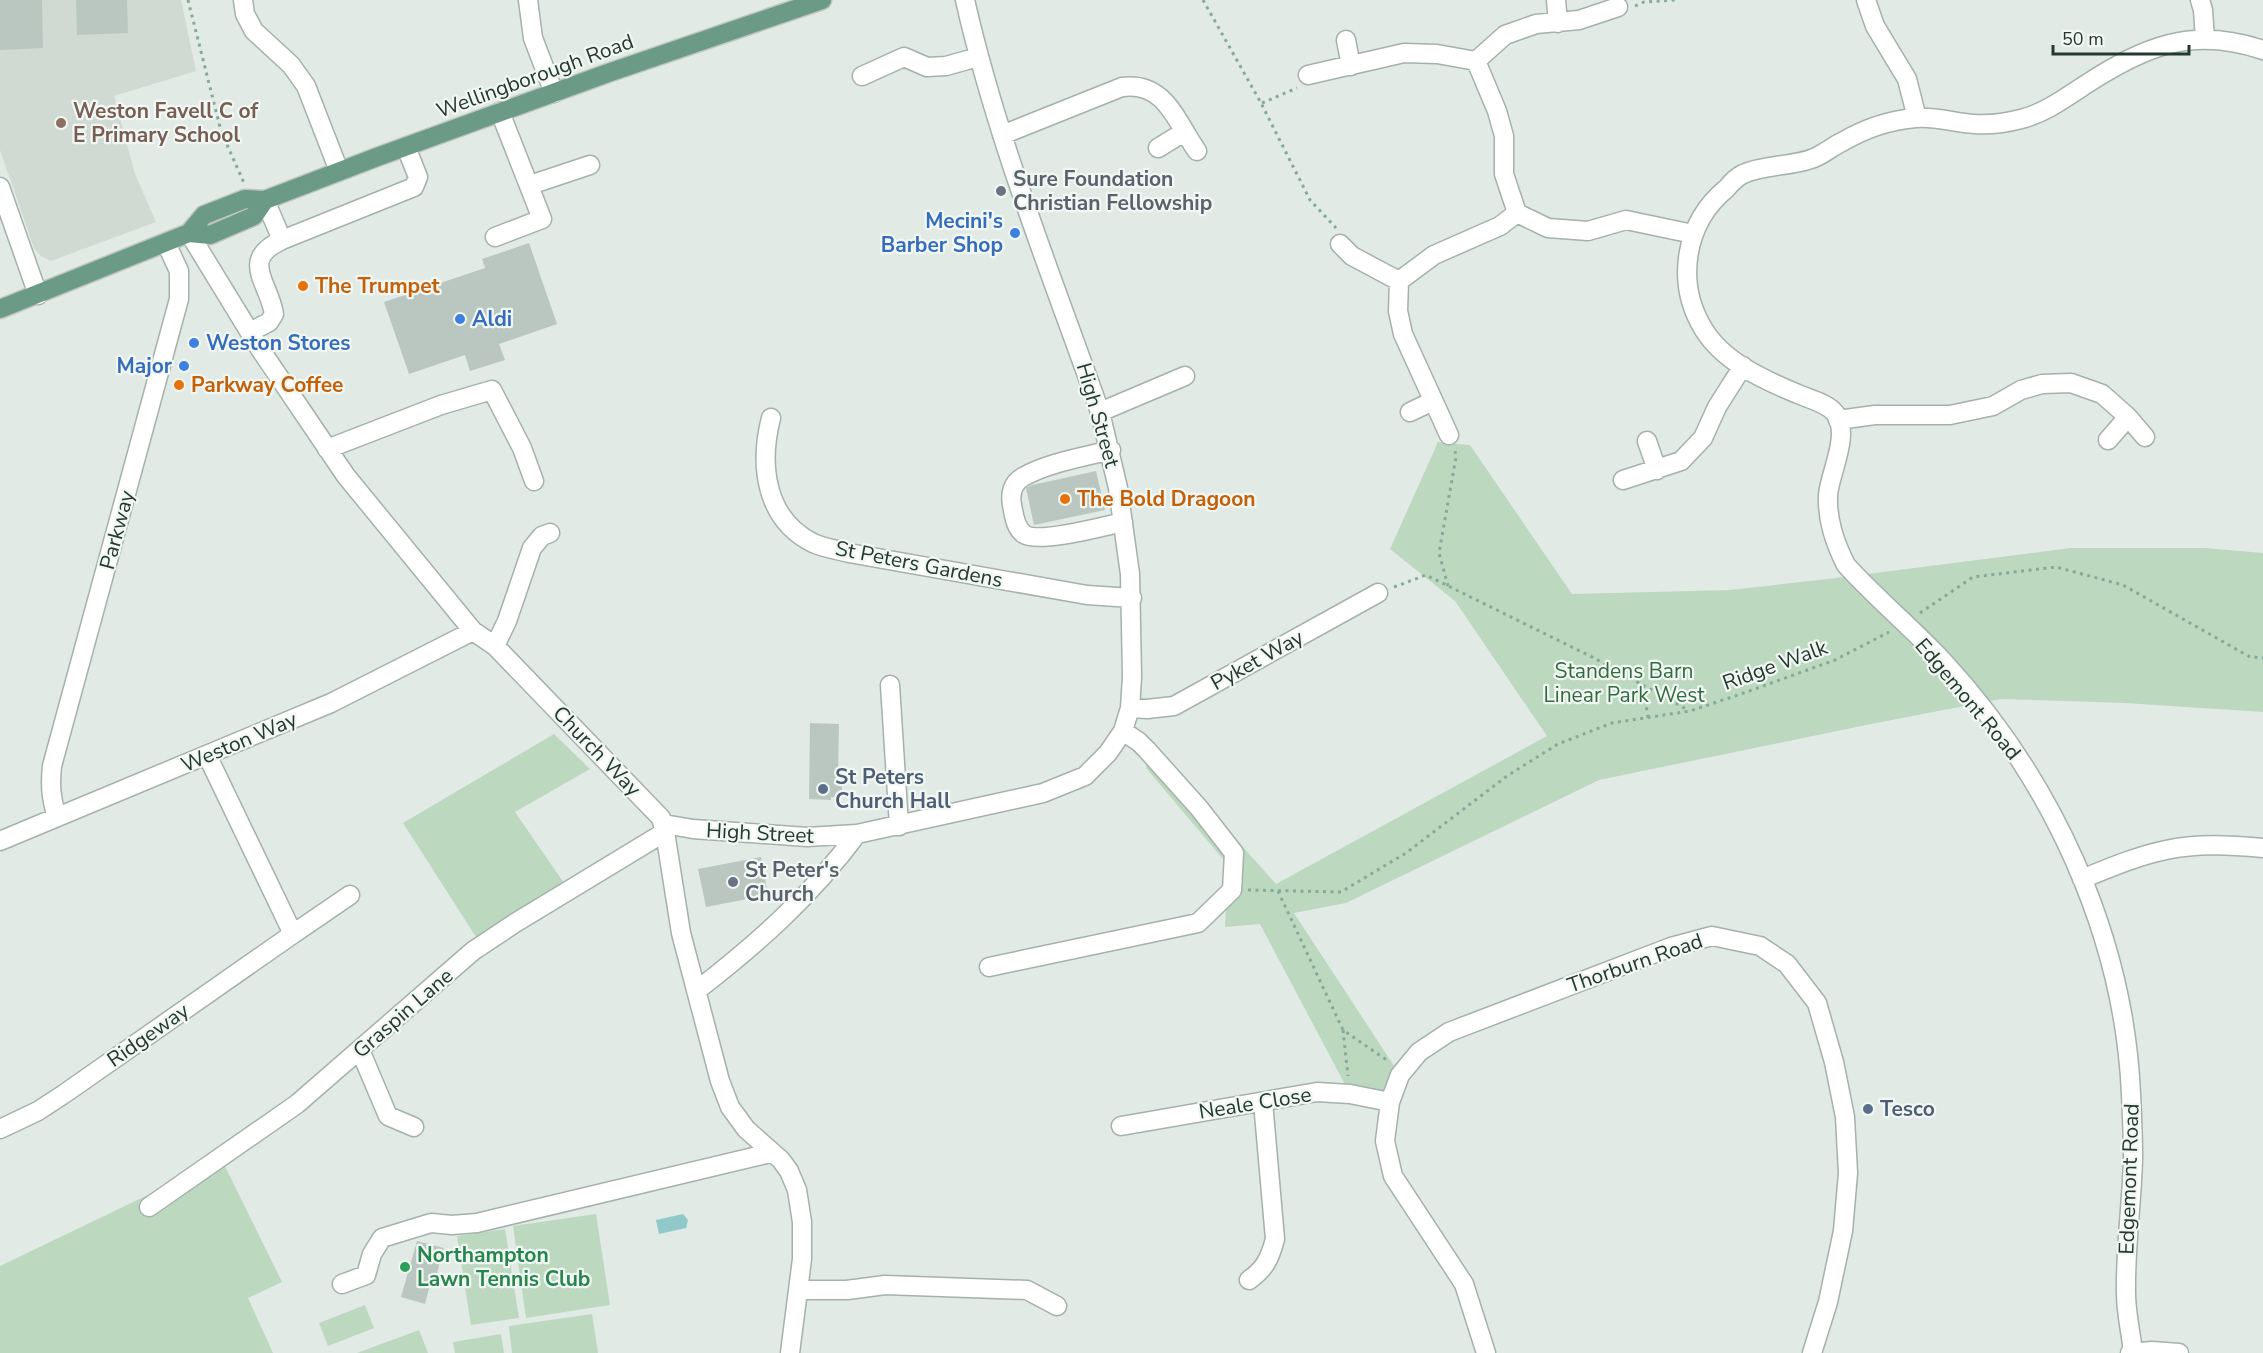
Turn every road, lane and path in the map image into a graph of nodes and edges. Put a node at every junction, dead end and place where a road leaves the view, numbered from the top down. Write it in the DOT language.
graph roads {
  1 [pos="188,0"];
  2 [pos="243,0"];
  3 [pos="528,0"];
  4 [pos="822,0"];
  5 [pos="964,0"];
  6 [pos="1203,0"];
  7 [pos="1556,0"];
  8 [pos="1676,0"];
  9 [pos="1866,0"];
  10 [pos="2200,0"];
  11 [pos="1618,7"];
  12 [pos="1558,23"];
  13 [pos="2205,39"];
  14 [pos="1346,40"];
  15 [pos="2263,50"];
  16 [pos="978,57"];
  17 [pos="1476,61"];
  18 [pos="1351,66"];
  19 [pos="1308,75"];
  20 [pos="861,76"];
  21 [pos="555,93"];
  22 [pos="1261,103"];
  23 [pos="500,112"];
  24 [pos="1917,118"];
  25 [pos="1184,132"];
  26 [pos="1002,135"];
  27 [pos="406,147"];
  28 [pos="1158,147"];
  29 [pos="1197,151"];
  30 [pos="590,165"];
  31 [pos="339,171"];
  32 [pos="530,185"];
  33 [pos="246,187"];
  34 [pos="2,197"];
  35 [pos="265,200"];
  36 [pos="1517,213"];
  37 [pos="189,233"];
  38 [pos="1693,234"];
  39 [pos="495,237"];
  40 [pos="282,240"];
  41 [pos="166,243"];
  42 [pos="1340,244"];
  43 [pos="1399,282"];
  44 [pos="38,295"];
  45 [pos="0,309"];
  46 [pos="250,332"];
  47 [pos="1743,366"];
  48 [pos="1185,376"];
  49 [pos="1433,401"];
  50 [pos="1100,412"];
  51 [pos="1410,412"];
  52 [pos="2128,417"];
  53 [pos="771,418"];
  54 [pos="1838,420"];
  55 [pos="1449,435"];
  56 [pos="2145,437"];
  57 [pos="2108,440"];
  58 [pos="1647,441"];
  59 [pos="327,449"];
  60 [pos="1111,450"];
  61 [pos="1657,470"];
  62 [pos="1623,480"];
  63 [pos="534,481"];
  64 [pos="1123,522"];
  65 [pos="550,533"];
  66 [pos="1448,586"];
  67 [pos="1378,593"];
  68 [pos="1132,598"];
  69 [pos="1904,624"];
  70 [pos="473,632"];
  71 [pos="495,646"];
  72 [pos="2263,658"];
  73 [pos="890,685"];
  74 [pos="1643,685"];
  75 [pos="1130,708"];
  76 [pos="1690,711"];
  77 [pos="1648,718"];
  78 [pos="1123,731"];
  79 [pos="207,755"];
  80 [pos="57,818"];
  81 [pos="899,826"];
  82 [pos="665,828"];
  83 [pos="857,834"];
  84 [pos="0,841"];
  85 [pos="2263,848"];
  86 [pos="2082,879"];
  87 [pos="1232,890"];
  88 [pos="1278,891"];
  89 [pos="350,895"];
  90 [pos="292,934"];
  91 [pos="989,968"];
  92 [pos="696,991"];
  93 [pos="1343,1030"];
  94 [pos="360,1050"];
  95 [pos="1403,1071"];
  96 [pos="1350,1094"];
  97 [pos="1263,1102"];
  98 [pos="1390,1102"];
  99 [pos="1121,1126"];
  100 [pos="414,1127"];
  101 [pos="0,1129"];
  102 [pos="770,1153"];
  103 [pos="148,1207"];
  104 [pos="1250,1280"];
  105 [pos="342,1284"];
  106 [pos="799,1290"];
  107 [pos="1057,1306"];
  108 [pos="790,1353"];
  109 [pos="1486,1353"];
  110 [pos="1812,1353"];
  111 [pos="2131,1353"];
  112 [pos="2179,1353"];
  1 -- 33 [label="path"];
  2 -- 31 [label="street"];
  3 -- 21 [label="street"];
  4 -- 21 [label="main road, Wellingborough Road"];
  5 -- 16 [label="street, High Street"];
  6 -- 22 [label="path"];
  7 -- 12 [label="street"];
  8 -- 11 [label="path"];
  9 -- 24 [label="street"];
  10 -- 13 [label="street"];
  11 -- 12 [label="street"];
  12 -- 17 [label="street"];
  13 -- 15 [label="street"];
  13 -- 24 [label="street"];
  14 -- 18 [label="street"];
  16 -- 20 [label="street"];
  16 -- 26 [label="street, High Street"];
  17 -- 18 [label="street"];
  17 -- 36 [label="street"];
  18 -- 19 [label="street"];
  19 -- 22 [label="path"];
  21 -- 23 [label="main road, Wellingborough Road"];
  22 -- 42 [label="path"];
  23 -- 27 [label="main road, Wellingborough Road"];
  23 -- 32 [label="street"];
  24 -- 38 [label="street"];
  25 -- 26 [label="street"];
  25 -- 28 [label="street"];
  25 -- 29 [label="street"];
  26 -- 50 [label="street, High Street"];
  27 -- 31 [label="main road, Wellingborough Road"];
  27 -- 40 [label="street"];
  30 -- 32 [label="street"];
  31 -- 35 [label="main road, Wellingborough Road"];
  32 -- 39 [label="street"];
  34 -- 44 [label="street"];
  35 -- 37 [label="main road, Wellingborough Road"];
  35 -- 40 [label="street"];
  36 -- 38 [label="street"];
  36 -- 43 [label="street"];
  37 -- 41 [label="main road, Wellingborough Road"];
  37 -- 46 [label="street, Church Way"];
  38 -- 47 [label="street"];
  40 -- 46 [label="street"];
  41 -- 44 [label="main road, Wellingborough Road"];
  41 -- 80 [label="street, Parkway"];
  42 -- 43 [label="street"];
  43 -- 49 [label="street"];
  44 -- 45 [label="main road, Wellingborough Road"];
  46 -- 59 [label="street, Church Way"];
  47 -- 54 [label="street"];
  47 -- 61 [label="street"];
  48 -- 50 [label="street"];
  49 -- 51 [label="street"];
  49 -- 55 [label="street"];
  50 -- 60 [label="street, High Street"];
  52 -- 54 [label="street"];
  52 -- 56 [label="street"];
  52 -- 57 [label="street"];
  53 -- 68 [label="street, St Peters Gardens"];
  54 -- 69 [label="street, Edgemont Road"];
  55 -- 66 [label="path"];
  58 -- 61 [label="street"];
  59 -- 63 [label="street"];
  59 -- 70 [label="street, Church Way"];
  60 -- 64 [label="street, High Street"];
  60 -- 64 [label="street"];
  61 -- 62 [label="street"];
  64 -- 68 [label="street, High Street"];
  65 -- 71 [label="street"];
  66 -- 67 [label="path"];
  66 -- 74 [label="path"];
  67 -- 75 [label="street, Pyket Way"];
  68 -- 75 [label="street, High Street"];
  69 -- 72 [label="path, Ridge Walk"];
  69 -- 76 [label="path, Ridge Walk"];
  69 -- 86 [label="street, Edgemont Road"];
  70 -- 71 [label="street, Church Way"];
  70 -- 79 [label="street, Weston Way"];
  71 -- 82 [label="street, Church Way"];
  73 -- 81 [label="street"];
  74 -- 76 [label="path"];
  74 -- 77 [label="path"];
  75 -- 78 [label="street, High Street"];
  76 -- 77 [label="path, Ridge Walk"];
  77 -- 88 [label="path, Ridge Walk"];
  78 -- 81 [label="street, High Street"];
  78 -- 87 [label="street"];
  79 -- 80 [label="street, Weston Way"];
  79 -- 90 [label="street"];
  80 -- 84 [label="street, Weston Way"];
  81 -- 83 [label="street, High Street"];
  82 -- 83 [label="street, High Street"];
  82 -- 92 [label="street"];
  82 -- 94 [label="street, Graspin Lane"];
  83 -- 92 [label="street, High Street"];
  85 -- 86 [label="street"];
  86 -- 111 [label="street, Edgemont Road"];
  87 -- 88 [label="path, Ridge Walk"];
  87 -- 91 [label="street"];
  88 -- 93 [label="path"];
  89 -- 90 [label="street, Ridgeway"];
  90 -- 101 [label="street, Ridgeway"];
  92 -- 102 [label="street"];
  93 -- 95 [label="path"];
  93 -- 96 [label="path"];
  94 -- 100 [label="street"];
  94 -- 103 [label="street, Graspin Lane"];
  95 -- 98 [label="street, Thorburn Road"];
  95 -- 110 [label="street, Thorburn Road"];
  96 -- 97 [label="street, Neale Close"];
  96 -- 98 [label="street, Neale Close"];
  97 -- 99 [label="street, Neale Close"];
  97 -- 104 [label="street"];
  98 -- 109 [label="street, Thorburn Road"];
  102 -- 105 [label="street"];
  102 -- 106 [label="street"];
  106 -- 107 [label="street"];
  106 -- 108 [label="street"];
  111 -- 112 [label="street"];
}
